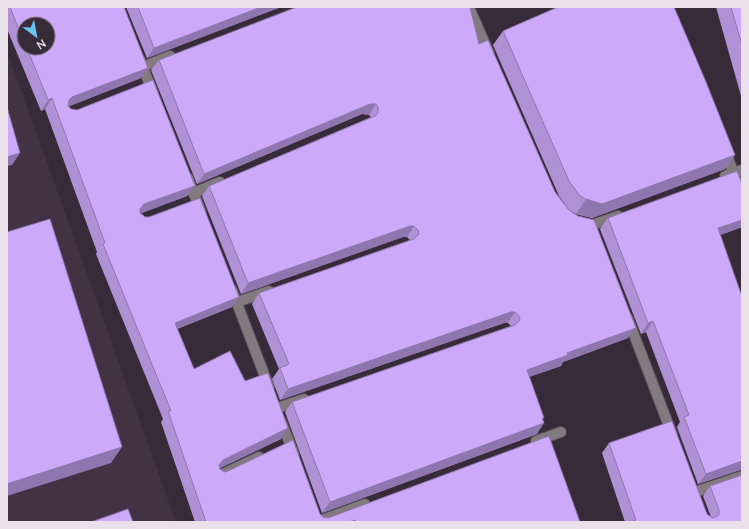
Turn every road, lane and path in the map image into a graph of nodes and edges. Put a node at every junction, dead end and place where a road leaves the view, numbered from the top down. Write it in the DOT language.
graph roads {
  1 [pos="469,7"];
  2 [pos="180,52"];
  3 [pos="137,53"];
  4 [pos="493,62"];
  5 [pos="142,66"];
  6 [pos="158,104"];
  7 [pos="722,144"];
  8 [pos="184,171"];
  9 [pos="738,172"];
  10 [pos="229,178"];
  11 [pos="719,178"];
  12 [pos="742,195"];
  13 [pos="193,199"];
  14 [pos="630,212"];
  15 [pos="573,220"];
  16 [pos="205,223"];
  17 [pos="228,281"];
  18 [pos="281,287"];
  19 [pos="237,302"];
  20 [pos="624,307"];
  21 [pos="314,396"];
  22 [pos="274,401"];
  23 [pos="561,432"];
  24 [pos="675,440"];
  25 [pos="524,445"];
  26 [pos="268,452"];
  27 [pos="297,464"];
  28 [pos="218,476"];
  29 [pos="742,476"];
  30 [pos="695,492"];
  31 [pos="377,500"];
  32 [pos="318,519"];
  1 -- 4 [label="street"];
  2 -- 5 [label="street"];
  3 -- 5 [label="street"];
  5 -- 6 [label="street"];
  7 -- 9 [label="street"];
  8 -- 13 [label="street"];
  9 -- 11 [label="street"];
  9 -- 12 [label="street"];
  10 -- 13 [label="street"];
  13 -- 16 [label="street"];
  14 -- 15 [label="street"];
  17 -- 19 [label="street"];
  18 -- 19 [label="street"];
  19 -- 22 [label="street"];
  20 -- 24 [label="street"];
  21 -- 22 [label="street"];
  22 -- 27 [label="street"];
  23 -- 25 [label="street"];
  26 -- 28 [label="street"];
  29 -- 30 [label="street"];
  31 -- 32 [label="street"];
}
